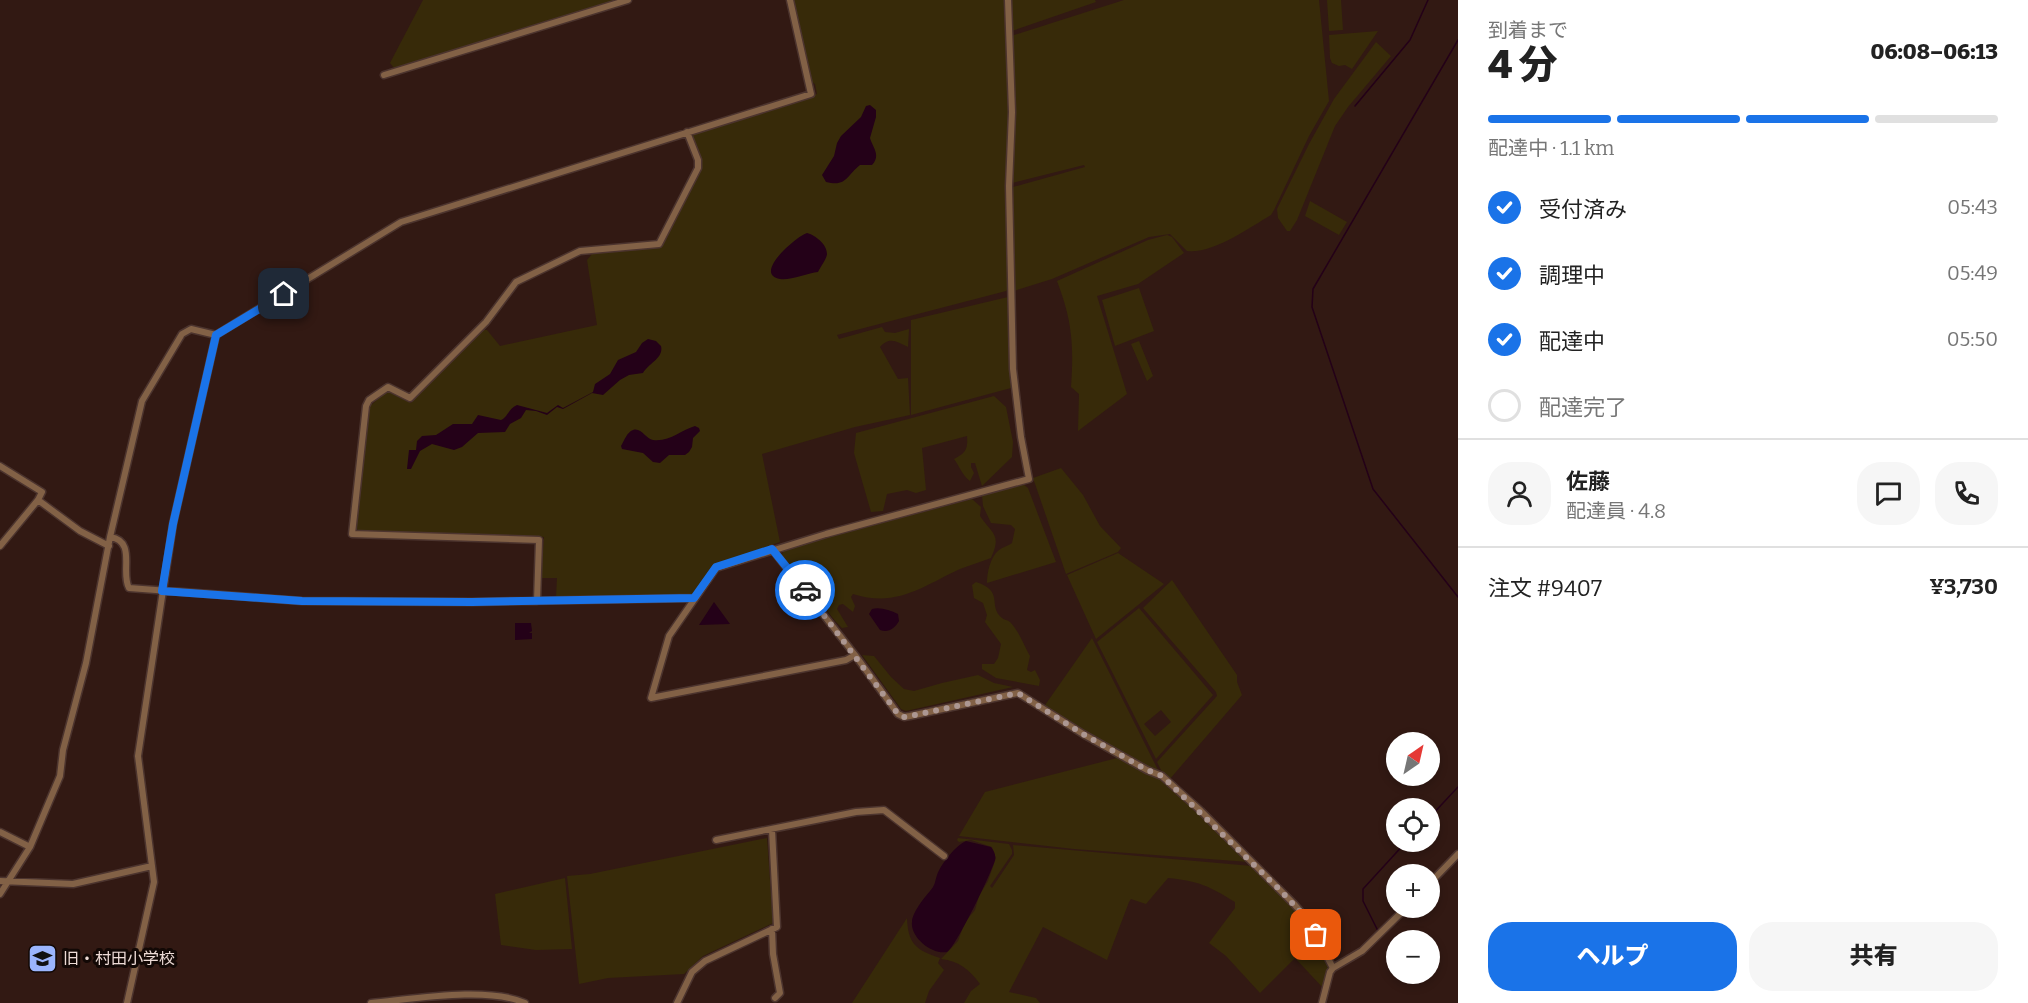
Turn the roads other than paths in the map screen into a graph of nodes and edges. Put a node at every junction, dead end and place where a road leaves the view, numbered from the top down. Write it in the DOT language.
graph roads {
  1 [pos="628,0"];
  2 [pos="790,0"];
  3 [pos="1008,0"];
  4 [pos="384,75"];
  5 [pos="687,132"];
  6 [pos="216,335"];
  7 [pos="0,466"];
  8 [pos="38,500"];
  9 [pos="110,537"];
  10 [pos="0,546"];
  11 [pos="109,546"];
  12 [pos="772,549"];
  13 [pos="162,591"];
  14 [pos="694,598"];
  15 [pos="537,601"];
  16 [pos="855,655"];
  17 [pos="772,830"];
  18 [pos="0,832"];
  19 [pos="716,840"];
  20 [pos="30,847"];
  21 [pos="1458,854"];
  22 [pos="944,856"];
  23 [pos="152,866"];
  24 [pos="1440,873"];
  25 [pos="0,881"];
  26 [pos="8,881"];
  27 [pos="0,894"];
  28 [pos="1396,918"];
  29 [pos="772,929"];
  30 [pos="1333,968"];
  31 [pos="775,998"];
  32 [pos="127,1003"];
  33 [pos="371,1003"];
  34 [pos="525,1003"];
  35 [pos="677,1003"];
  36 [pos="1322,1003"];
  1 -- 4 [label="street"];
  2 -- 5 [label="street"];
  3 -- 12 [label="street"];
  5 -- 6 [label="street"];
  5 -- 15 [label="street"];
  6 -- 9 [label="street"];
  6 -- 13 [label="street"];
  7 -- 8 [label="street"];
  8 -- 10 [label="street"];
  8 -- 11 [label="street"];
  9 -- 11 [label="street"];
  9 -- 13 [label="street"];
  11 -- 20 [label="street"];
  12 -- 14 [label="street"];
  12 -- 16 [label="street"];
  13 -- 15 [label="street"];
  13 -- 23 [label="street"];
  14 -- 15 [label="street"];
  14 -- 16 [label="street"];
  16 -- 30 [label="street"];
  17 -- 19 [label="street"];
  17 -- 22 [label="street"];
  17 -- 29 [label="street"];
  18 -- 20 [label="street"];
  20 -- 26 [label="street"];
  21 -- 24 [label="street"];
  23 -- 26 [label="street"];
  23 -- 32 [label="street"];
  25 -- 26 [label="street"];
  26 -- 27 [label="street"];
  28 -- 30 [label="street"];
  29 -- 31 [label="street"];
  29 -- 35 [label="street"];
  30 -- 36 [label="street"];
  33 -- 34 [label="street"];
}
